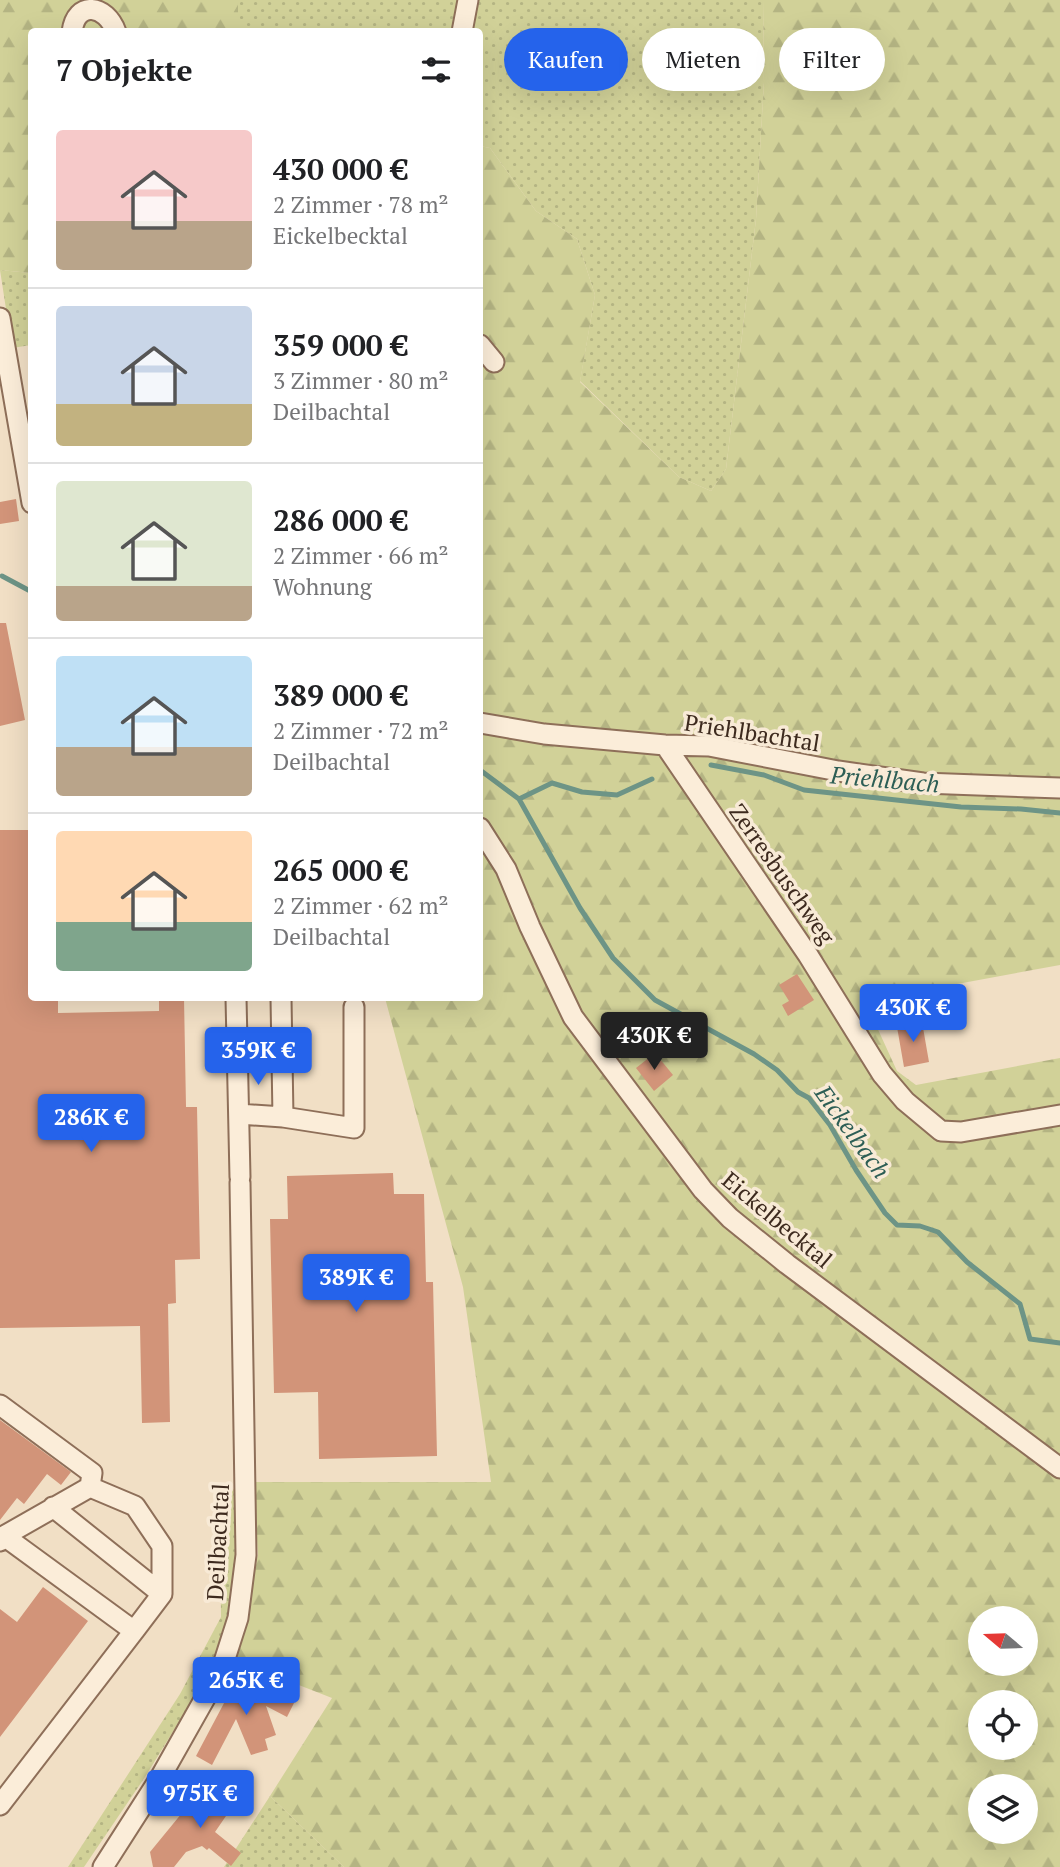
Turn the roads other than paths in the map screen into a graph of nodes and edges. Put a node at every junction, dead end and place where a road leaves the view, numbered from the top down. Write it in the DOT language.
graph roads {
  1 [pos="468,0"];
  2 [pos="73,28"];
  3 [pos="114,28"];
  4 [pos="464,28"];
  5 [pos="0,318"];
  6 [pos="483,349"];
  7 [pos="494,362"];
  8 [pos="25,418"];
  9 [pos="28,454"];
  10 [pos="483,724"];
  11 [pos="665,745"];
  12 [pos="1060,788"];
  13 [pos="483,833"];
  14 [pos="236,1001"];
  15 [pos="281,1001"];
  16 [pos="354,1007"];
  17 [pos="239,1114"];
  18 [pos="1060,1115"];
  19 [pos="283,1117"];
  20 [pos="0,1405"];
  21 [pos="1060,1468"];
  22 [pos="90,1487"];
  23 [pos="53,1507"];
  24 [pos="2,1538"];
  25 [pos="162,1594"];
  26 [pos="134,1631"];
  27 [pos="0,1805"];
  28 [pos="103,1867"];
  1 -- 4 [label="street"];
  2 -- 3 [label="street"];
  5 -- 8 [label="street"];
  6 -- 7 [label="street"];
  8 -- 9 [label="street"];
  10 -- 11 [label="street, Priehlbachtal"];
  11 -- 12 [label="street, Priehlbachtal"];
  11 -- 18 [label="street, Zerresbuschweg"];
  13 -- 21 [label="street, Eickelbecktal"];
  14 -- 17 [label="street, Deilbachtal"];
  15 -- 19 [label="street"];
  16 -- 19 [label="street"];
  17 -- 19 [label="street"];
  17 -- 28 [label="street, Deilbachtal"];
  20 -- 22 [label="street"];
  22 -- 23 [label="street"];
  22 -- 25 [label="street"];
  23 -- 24 [label="street"];
  23 -- 25 [label="street"];
  24 -- 26 [label="street"];
  25 -- 26 [label="street"];
  26 -- 27 [label="street"];
}
